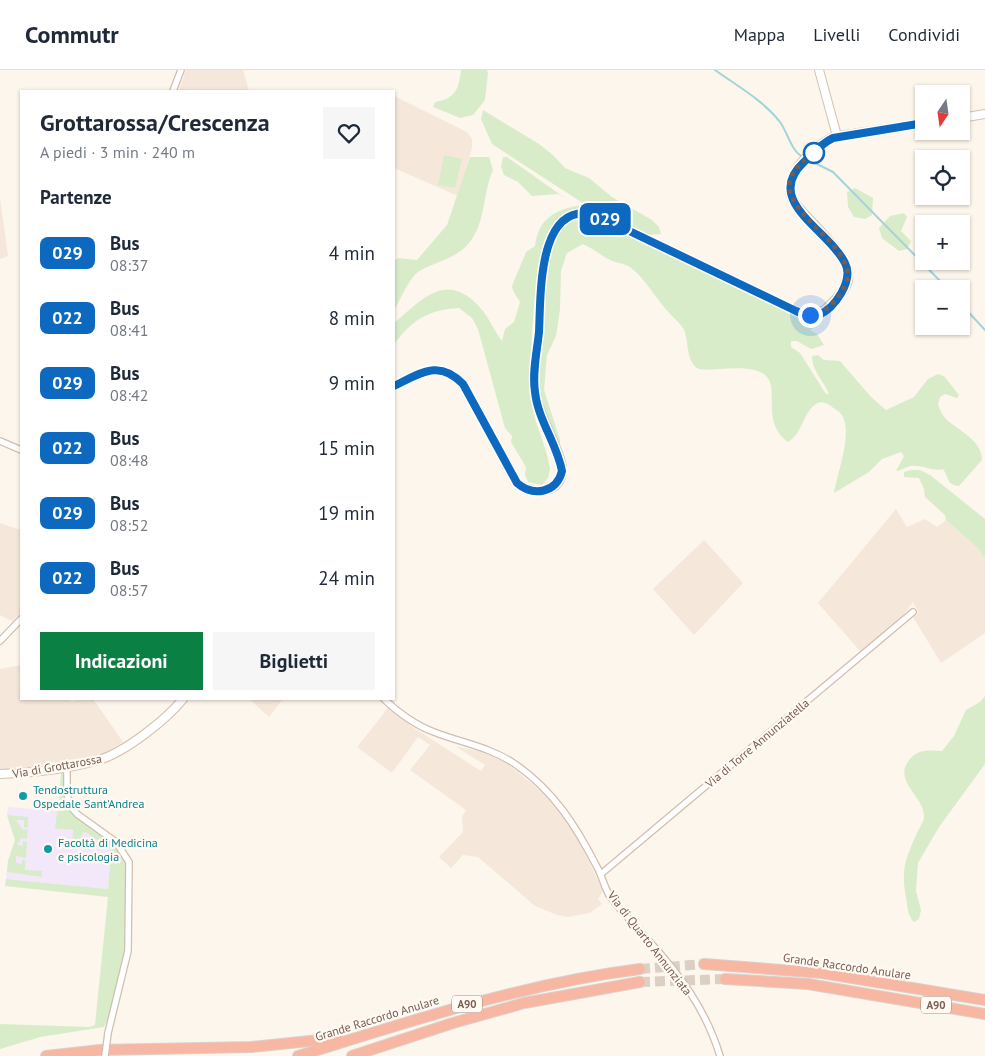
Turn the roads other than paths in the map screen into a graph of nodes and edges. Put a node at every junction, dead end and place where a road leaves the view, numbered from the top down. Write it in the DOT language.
graph roads {
  1 [pos="181,70"];
  2 [pos="819,70"];
  3 [pos="173,90"];
  4 [pos="985,114"];
  5 [pos="970,116"];
  6 [pos="915,124"];
  7 [pos="837,136"];
  8 [pos="395,386"];
  9 [pos="0,441"];
  10 [pos="20,450"];
  11 [pos="913,612"];
  12 [pos="20,620"];
  13 [pos="0,641"];
  14 [pos="182,700"];
  15 [pos="385,700"];
  16 [pos="67,766"];
  17 [pos="0,774"];
  18 [pos="601,874"];
  19 [pos="704,964"];
  20 [pos="640,969"];
  21 [pos="725,979"];
  22 [pos="640,982"];
  23 [pos="985,1000"];
  24 [pos="985,1014"];
  25 [pos="384,1030"];
  26 [pos="51,1056"];
  27 [pos="105,1056"];
  28 [pos="298,1056"];
  29 [pos="352,1056"];
  30 [pos="720,1056"];
  1 -- 3 [label="street"];
  2 -- 7 [label="street"];
  4 -- 5 [label="street"];
  6 -- 7 [label="street"];
  7 -- 8 [label="street"];
  9 -- 10 [label="street"];
  11 -- 18 [label="street, Via di Torre Annunziatella"];
  12 -- 13 [label="street"];
  14 -- 16 [label="street, Via di Grottarossa"];
  15 -- 18 [label="street, Via di Quarto Annunziata"];
  16 -- 17 [label="street, Via di Grottarossa"];
  16 -- 27 [label="street, bridge"];
  18 -- 30 [label="street, Via di Quarto Annunziata"];
  19 -- 23 [label="highway, Grande Raccordo Anulare / A90"];
  20 -- 25 [label="highway, Grande Raccordo Anulare / A90"];
  21 -- 24 [label="highway, Grande Raccordo Anulare / A90"];
  22 -- 29 [label="highway, A90"];
  25 -- 26 [label="highway"];
  25 -- 28 [label="highway, Grande Raccordo Anulare / A90"];
}
